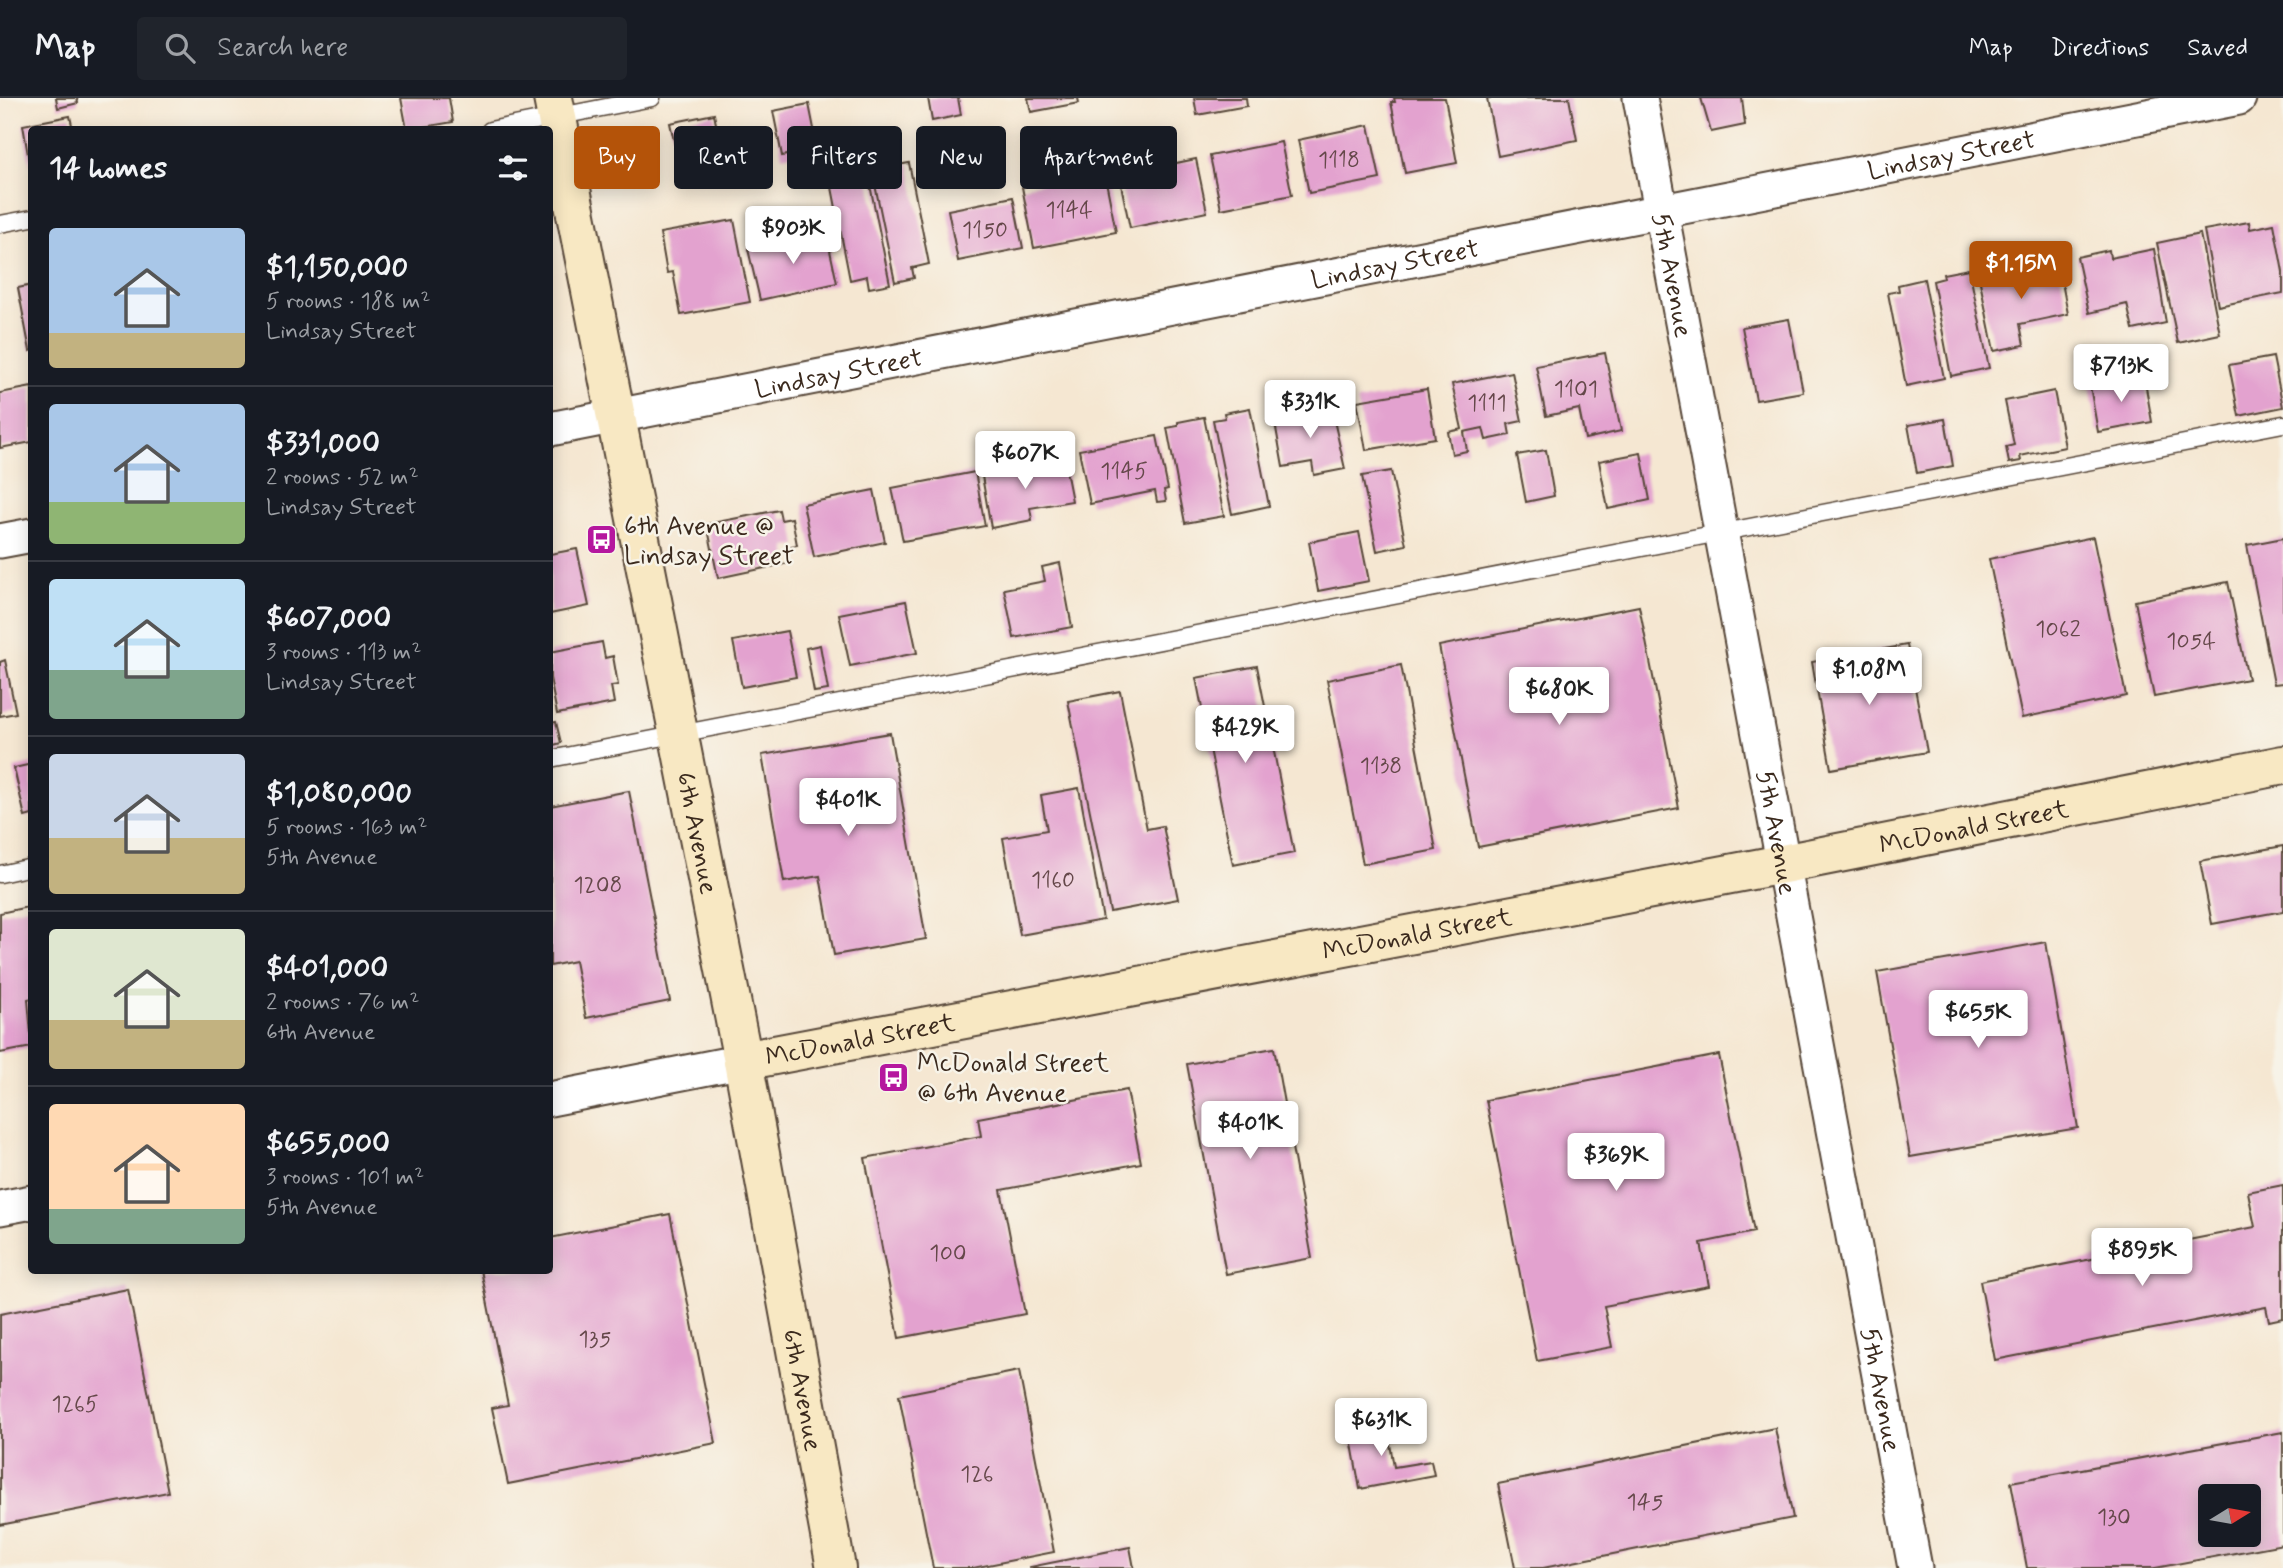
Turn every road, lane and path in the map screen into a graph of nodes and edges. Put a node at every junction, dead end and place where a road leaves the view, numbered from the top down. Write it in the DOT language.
graph roads {
  1 [pos="652,98"];
  2 [pos="1640,98"];
  3 [pos="2239,98"];
  4 [pos="555,107"];
  5 [pos="500,126"];
  6 [pos="1661,213"];
  7 [pos="28,219"];
  8 [pos="0,224"];
  9 [pos="616,415"];
  10 [pos="2283,424"];
  11 [pos="553,428"];
  12 [pos="1721,533"];
  13 [pos="28,536"];
  14 [pos="0,541"];
  15 [pos="679,732"];
  16 [pos="553,758"];
  17 [pos="2283,765"];
  18 [pos="1783,864"];
  19 [pos="28,868"];
  20 [pos="0,874"];
  21 [pos="743,1061"];
  22 [pos="553,1099"];
  23 [pos="28,1203"];
  24 [pos="0,1209"];
  25 [pos="836,1568"];
  26 [pos="1914,1568"];
  1 -- 4 [label="lane"];
  2 -- 6 [label="street, 5th Avenue"];
  3 -- 6 [label="street, Lindsay Street"];
  4 -- 5 [label="lane"];
  4 -- 9 [label="street, 6th Avenue"];
  6 -- 9 [label="street, Lindsay Street"];
  6 -- 12 [label="street, 5th Avenue"];
  7 -- 8 [label="lane"];
  9 -- 11 [label="street, Lindsay Street"];
  9 -- 15 [label="street, 6th Avenue"];
  10 -- 12 [label="lane"];
  12 -- 15 [label="lane"];
  12 -- 18 [label="street, 5th Avenue"];
  13 -- 14 [label="street"];
  15 -- 16 [label="lane"];
  15 -- 21 [label="street, 6th Avenue"];
  17 -- 18 [label="street, McDonald Street"];
  18 -- 21 [label="street, McDonald Street"];
  18 -- 26 [label="street, 5th Avenue"];
  19 -- 20 [label="lane"];
  21 -- 22 [label="street, McDonald Street"];
  21 -- 25 [label="street, 6th Avenue"];
  23 -- 24 [label="street"];
}
